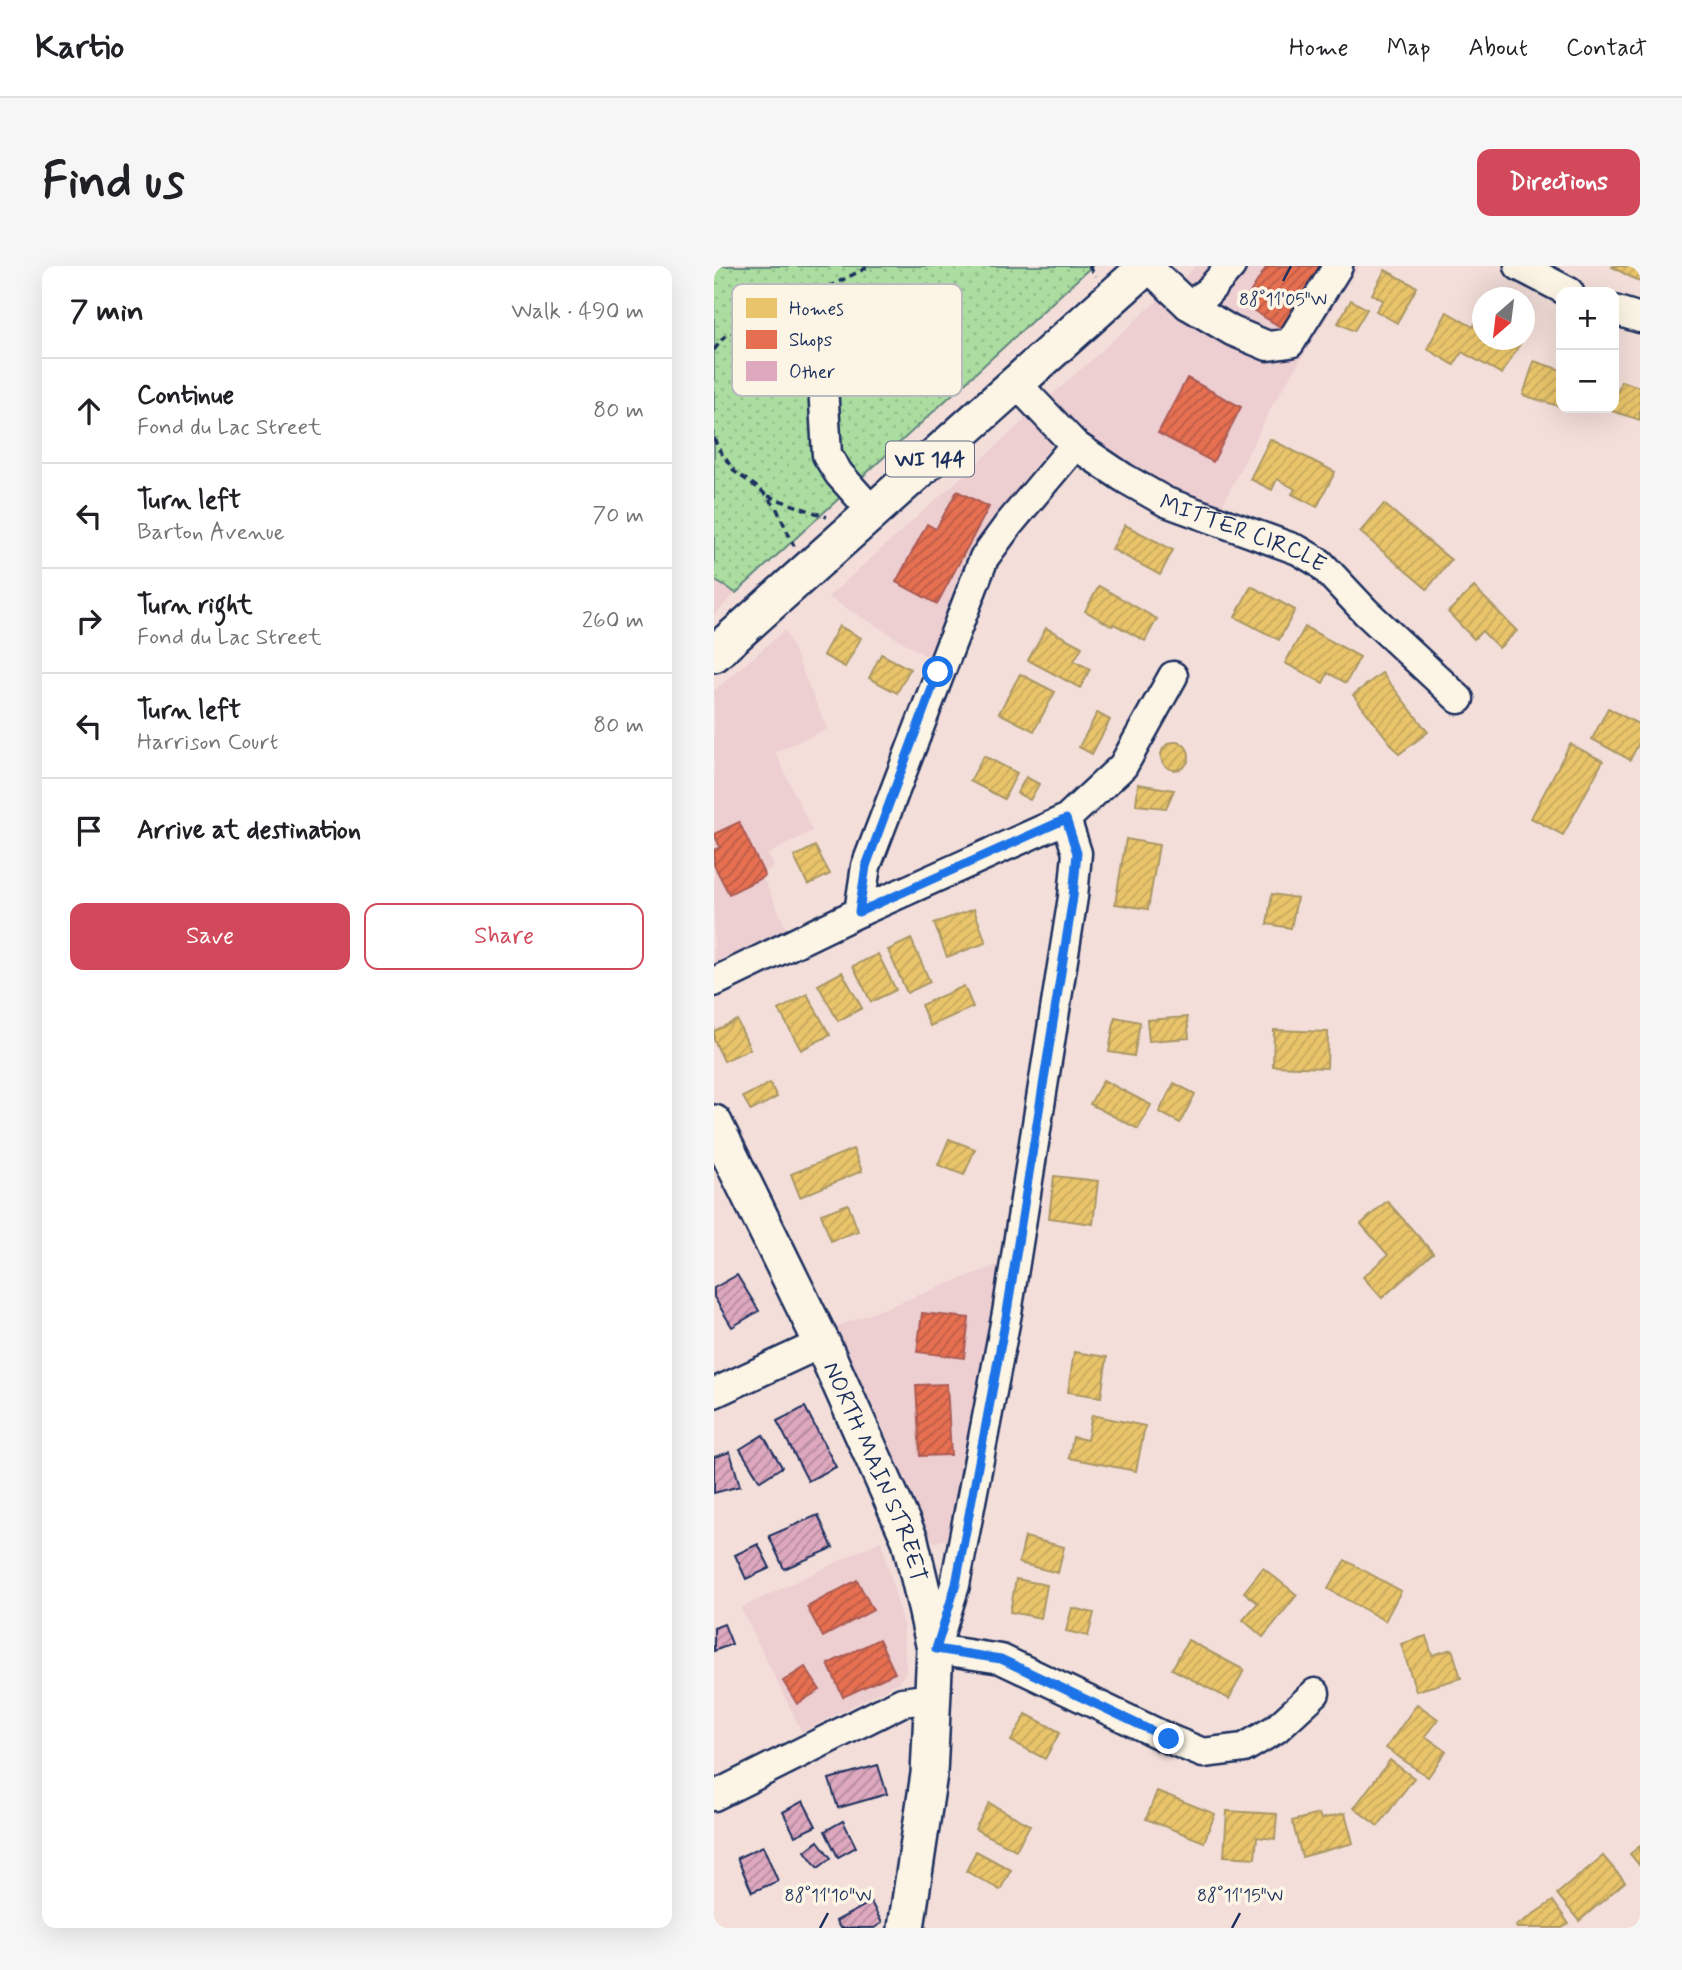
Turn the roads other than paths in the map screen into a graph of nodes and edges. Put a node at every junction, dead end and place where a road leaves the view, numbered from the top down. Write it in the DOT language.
graph roads {
  1 [pos="1147,266"];
  2 [pos="1231,266"];
  3 [pos="1338,266"];
  4 [pos="1519,266"];
  5 [pos="1559,287"];
  6 [pos="1188,305"];
  7 [pos="1619,312"];
  8 [pos="1640,318"];
  9 [pos="1016,383"];
  10 [pos="824,396"];
  11 [pos="1075,444"];
  12 [pos="863,519"];
  13 [pos="714,654"];
  14 [pos="1173,676"];
  15 [pos="1459,699"];
  16 [pos="1066,819"];
  17 [pos="859,912"];
  18 [pos="714,982"];
  19 [pos="714,1123"];
  20 [pos="822,1343"];
  21 [pos="714,1393"];
  22 [pos="936,1649"];
  23 [pos="1315,1693"];
  24 [pos="933,1698"];
  25 [pos="714,1796"];
  26 [pos="906,1928"];
  1 -- 6 [label="street"];
  1 -- 9 [label="main road, WI 144"];
  2 -- 6 [label="street"];
  3 -- 6 [label="street"];
  4 -- 5 [label="street"];
  7 -- 8 [label="street"];
  9 -- 11 [label="street, MITTER CIRCLE"];
  9 -- 12 [label="main road, WI 144"];
  10 -- 12 [label="street"];
  11 -- 15 [label="street, MITTER CIRCLE"];
  11 -- 17 [label="street"];
  12 -- 13 [label="main road, WI 144"];
  14 -- 16 [label="street"];
  16 -- 17 [label="street"];
  16 -- 22 [label="street"];
  17 -- 18 [label="street"];
  19 -- 20 [label="main road, NORTH MAIN STREET"];
  20 -- 21 [label="street"];
  20 -- 22 [label="main road, NORTH MAIN STREET"];
  22 -- 23 [label="street"];
  22 -- 24 [label="main road, NORTH MAIN STREET"];
  24 -- 25 [label="street"];
  24 -- 26 [label="main road, NORTH MAIN STREET"];
}
